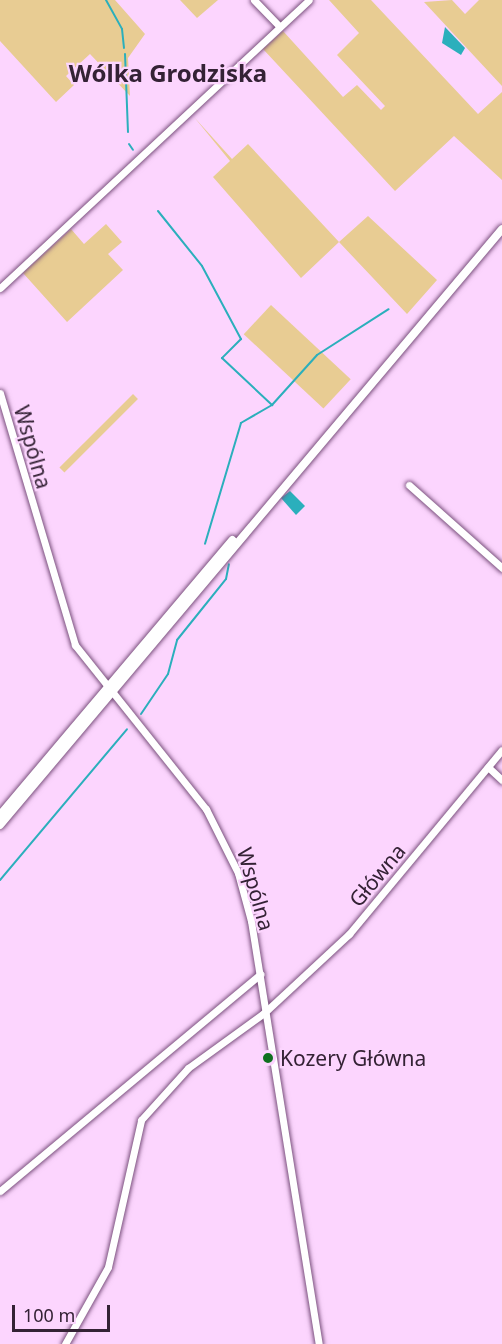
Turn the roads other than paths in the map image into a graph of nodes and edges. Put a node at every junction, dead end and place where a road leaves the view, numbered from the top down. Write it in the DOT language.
graph roads {
  1 [pos="254,0"];
  2 [pos="309,0"];
  3 [pos="280,27"];
  4 [pos="502,229"];
  5 [pos="0,288"];
  6 [pos="0,393"];
  7 [pos="409,485"];
  8 [pos="502,568"];
  9 [pos="107,689"];
  10 [pos="502,750"];
  11 [pos="488,767"];
  12 [pos="502,780"];
  13 [pos="0,815"];
  14 [pos="0,825"];
  15 [pos="260,974"];
  16 [pos="266,1011"];
  17 [pos="0,1191"];
  18 [pos="65,1344"];
  19 [pos="319,1344"];
  1 -- 3 [label="street"];
  2 -- 3 [label="street"];
  3 -- 5 [label="street"];
  4 -- 9 [label="main road"];
  6 -- 9 [label="street, Wspólna"];
  7 -- 8 [label="street"];
  9 -- 13 [label="main road"];
  9 -- 14 [label="main road"];
  9 -- 15 [label="street, Wspólna"];
  10 -- 11 [label="street, Główna"];
  11 -- 12 [label="street"];
  11 -- 16 [label="street, Główna"];
  15 -- 16 [label="street, Wspólna"];
  15 -- 17 [label="street"];
  16 -- 18 [label="street, Główna"];
  16 -- 19 [label="street, Wspólna"];
}
